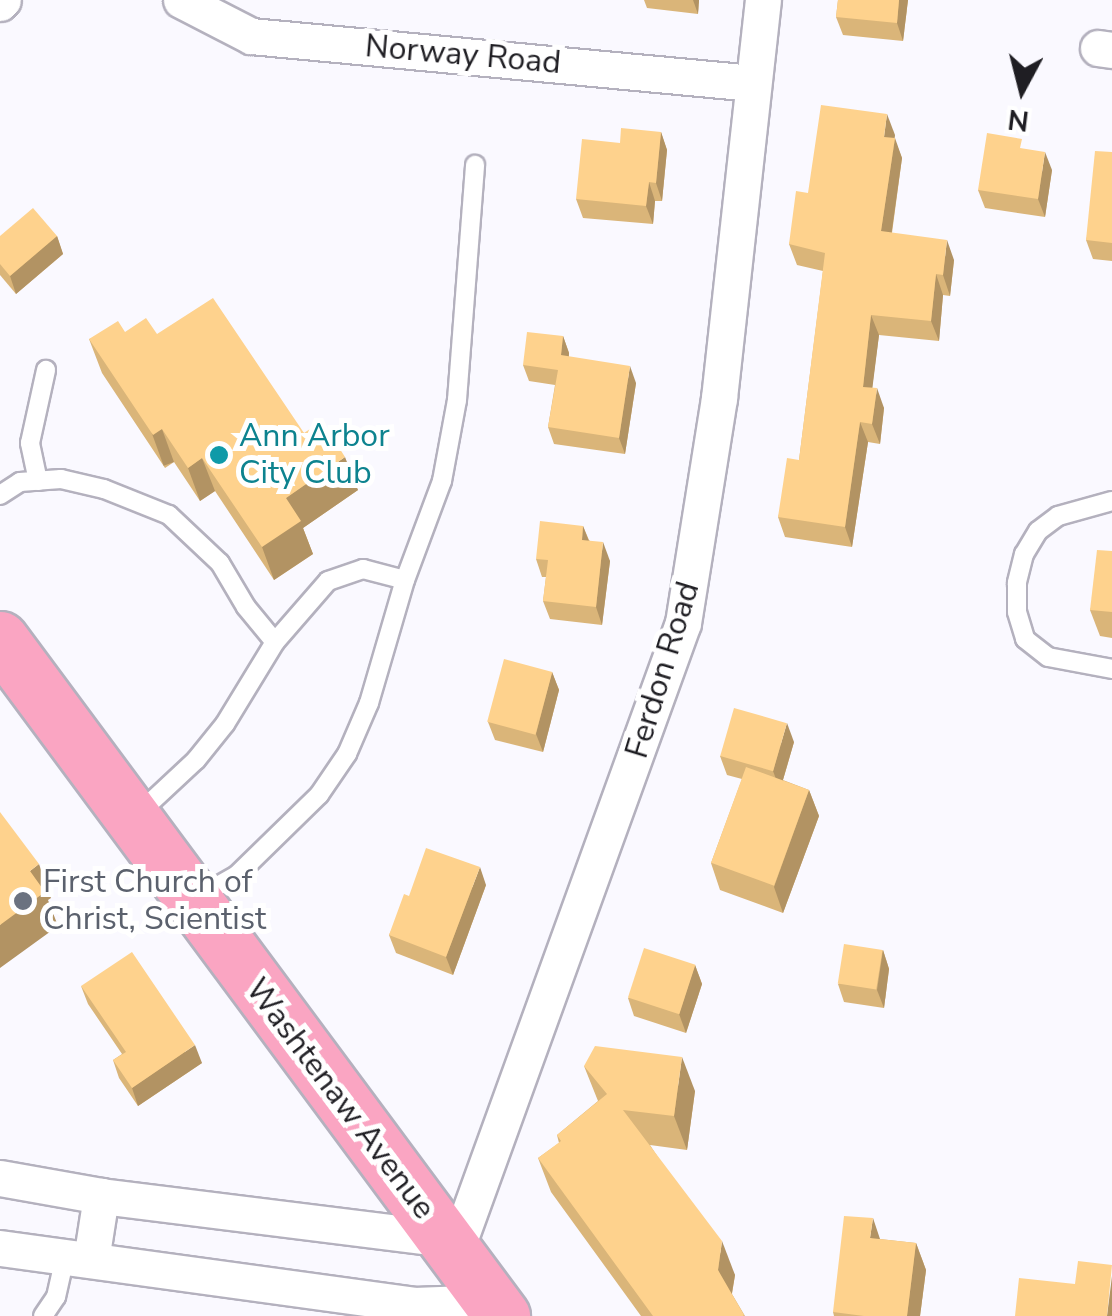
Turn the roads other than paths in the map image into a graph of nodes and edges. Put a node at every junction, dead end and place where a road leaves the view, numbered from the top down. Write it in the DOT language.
graph roads {
  1 [pos="181,0"];
  2 [pos="762,0"];
  3 [pos="753,83"];
  4 [pos="475,165"];
  5 [pos="46,370"];
  6 [pos="38,480"];
  7 [pos="0,495"];
  8 [pos="1112,501"];
  9 [pos="405,580"];
  10 [pos="0,640"];
  11 [pos="275,642"];
  12 [pos="1112,669"];
  13 [pos="132,820"];
  14 [pos="191,902"];
  15 [pos="0,1178"];
  16 [pos="101,1196"];
  17 [pos="450,1245"];
  18 [pos="0,1248"];
  19 [pos="78,1258"];
  20 [pos="497,1309"];
  21 [pos="43,1316"];
  1 -- 3 [label="street, Norway Road"];
  2 -- 3 [label="street, Ferdon Road"];
  3 -- 17 [label="street, Ferdon Road"];
  4 -- 9 [label="lane"];
  5 -- 6 [label="lane"];
  6 -- 7 [label="lane"];
  6 -- 11 [label="lane"];
  8 -- 12 [label="lane"];
  9 -- 11 [label="lane"];
  9 -- 14 [label="lane"];
  10 -- 13 [label="main road, Washtenaw Avenue"];
  11 -- 13 [label="lane"];
  13 -- 14 [label="main road, Washtenaw Avenue"];
  14 -- 17 [label="main road, Washtenaw Avenue"];
  15 -- 16 [label="street"];
  16 -- 17 [label="street"];
  16 -- 19 [label="street"];
  17 -- 20 [label="main road, Washtenaw Avenue"];
  18 -- 19 [label="street"];
  19 -- 20 [label="street"];
  19 -- 21 [label="lane"];
}
